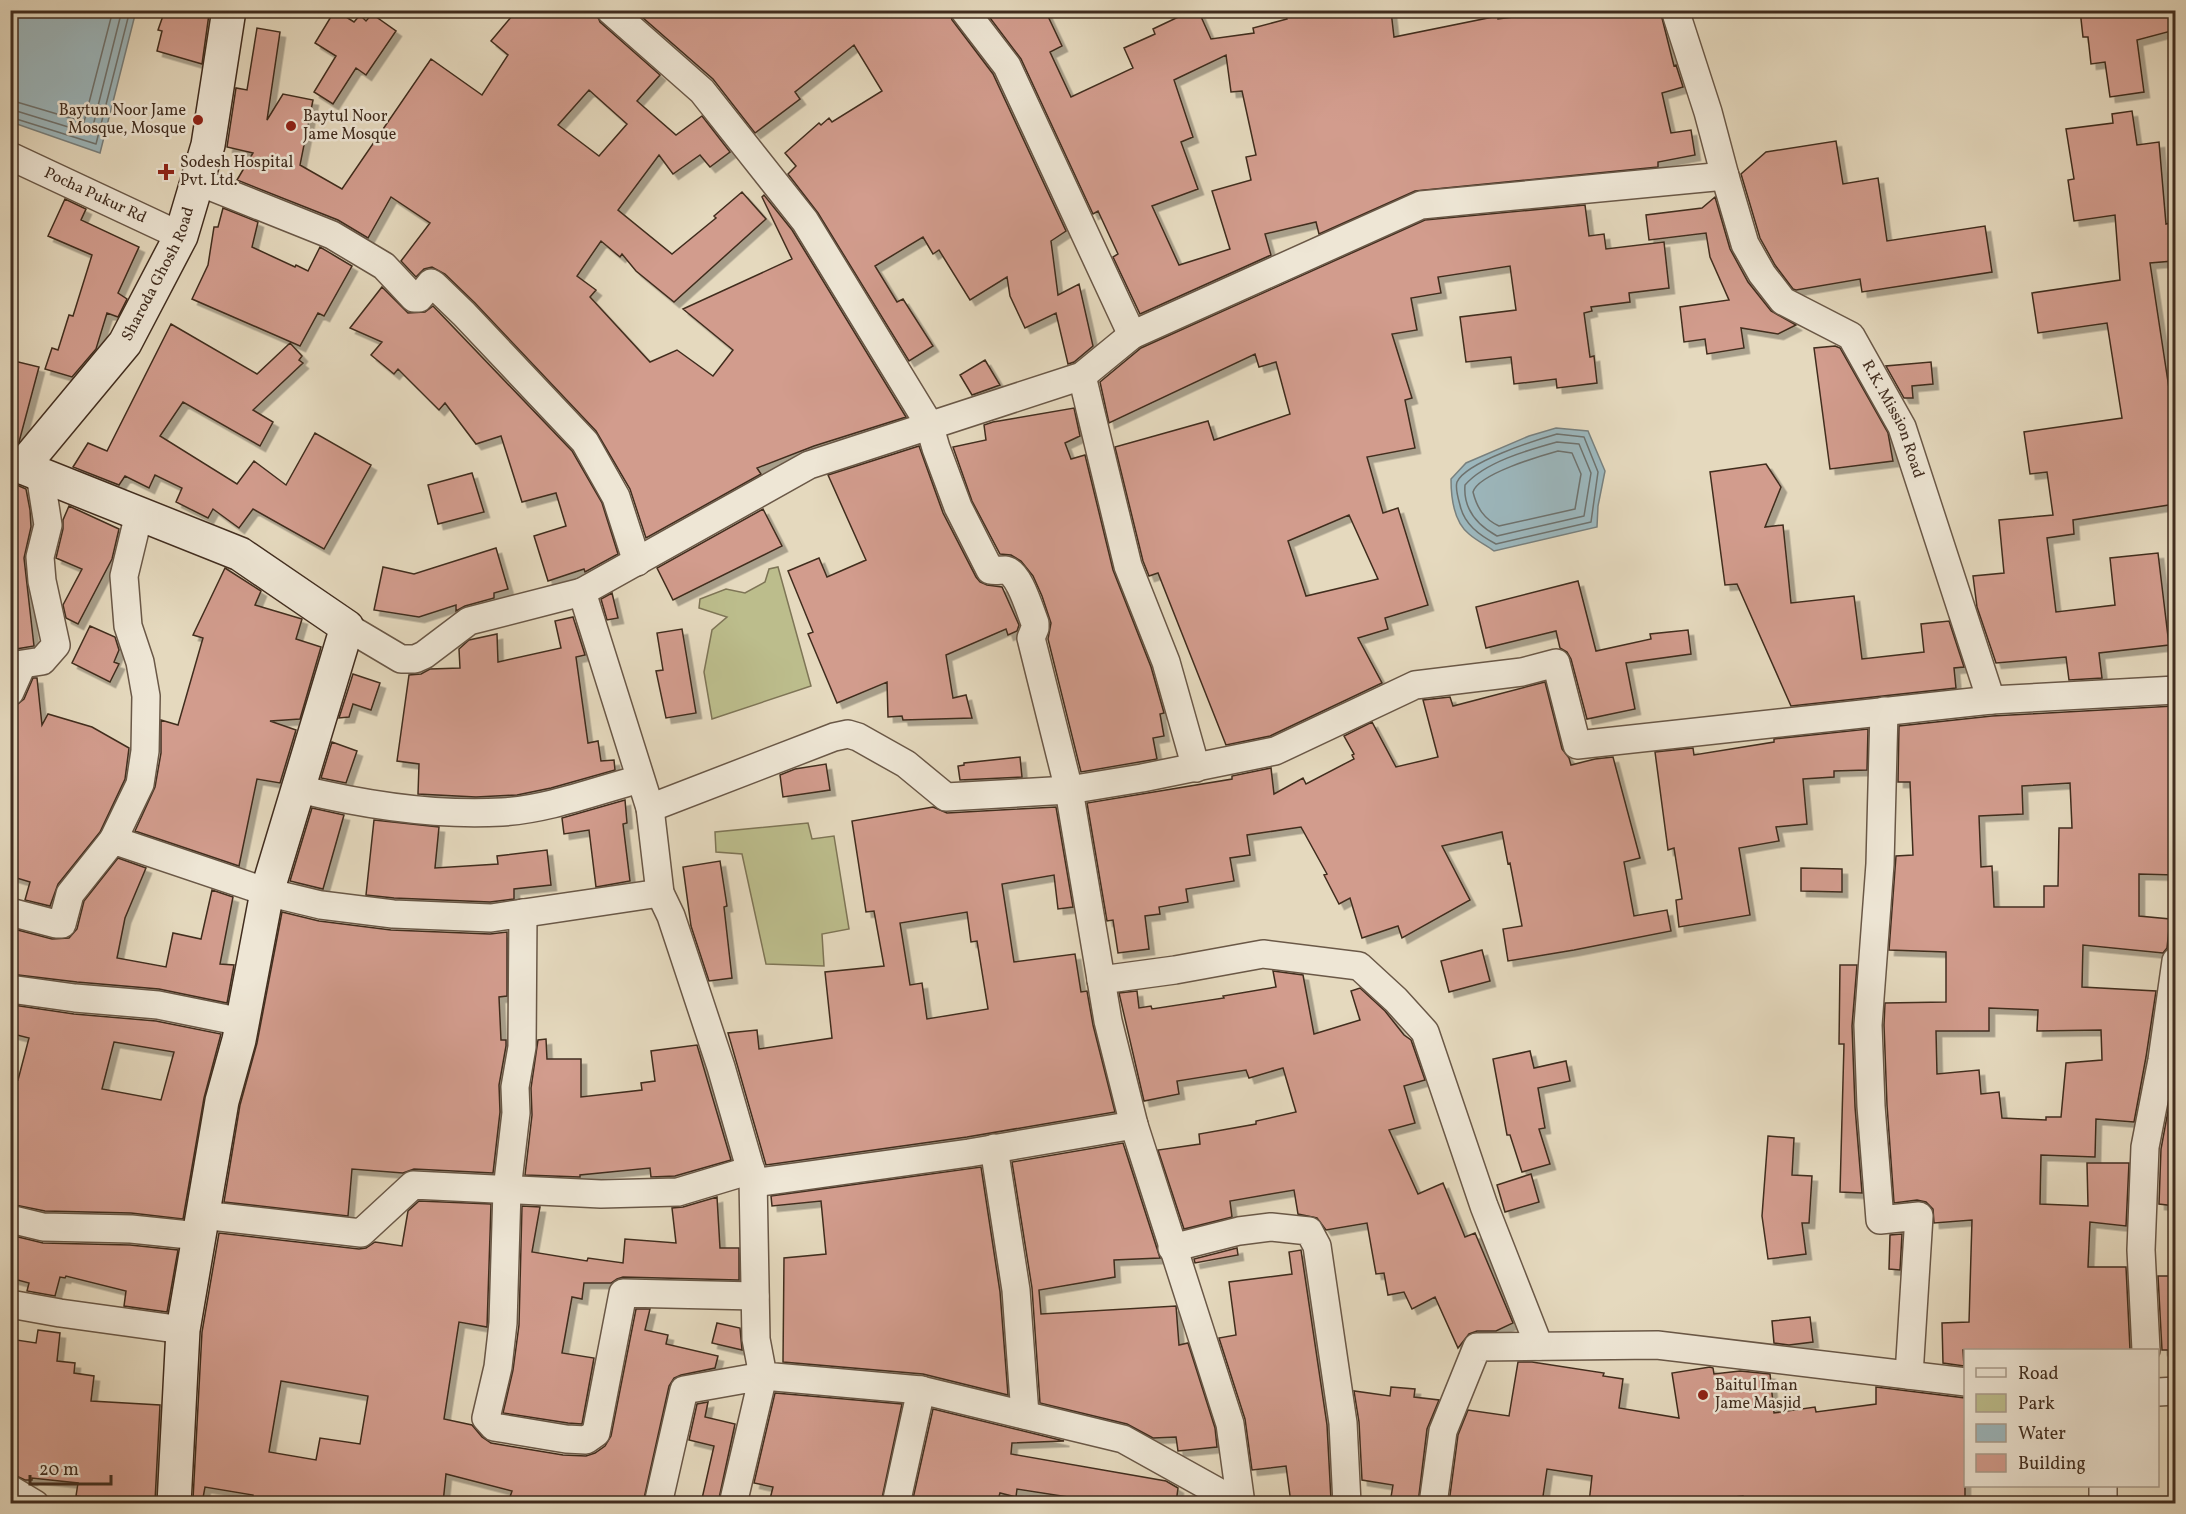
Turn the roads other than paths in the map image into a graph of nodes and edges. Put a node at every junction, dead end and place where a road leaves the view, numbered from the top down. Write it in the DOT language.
graph roads {
  1 [pos="229,10"];
  2 [pos="610,10"];
  3 [pos="964,10"];
  4 [pos="1675,10"];
  5 [pos="10,156"];
  6 [pos="1725,176"];
  7 [pos="197,181"];
  8 [pos="180,236"];
  9 [pos="1132,335"];
  10 [pos="1082,376"];
  11 [pos="929,424"];
  12 [pos="24,470"];
  13 [pos="139,514"];
  14 [pos="637,562"];
  15 [pos="582,592"];
  16 [pos="347,627"];
  17 [pos="16,666"];
  18 [pos="2175,690"];
  19 [pos="10,692"];
  20 [pos="1991,700"];
  21 [pos="1884,711"];
  22 [pos="1196,768"];
  23 [pos="640,778"];
  24 [pos="299,789"];
  25 [pos="1069,790"];
  26 [pos="650,808"];
  27 [pos="113,840"];
  28 [pos="267,892"];
  29 [pos="660,893"];
  30 [pos="10,912"];
  31 [pos="523,913"];
  32 [pos="2175,961"];
  33 [pos="1101,980"];
  34 [pos="10,989"];
  35 [pos="242,1022"];
  36 [pos="1134,1125"];
  37 [pos="994,1148"];
  38 [pos="752,1176"];
  39 [pos="507,1190"];
  40 [pos="10,1219"];
  41 [pos="201,1226"];
  42 [pos="1172,1248"];
  43 [pos="755,1296"];
  44 [pos="10,1304"];
  45 [pos="183,1330"];
  46 [pos="1539,1346"];
  47 [pos="2146,1349"];
  48 [pos="1910,1375"];
  49 [pos="763,1376"];
  50 [pos="1964,1382"];
  51 [pos="921,1390"];
  52 [pos="2175,1391"];
  53 [pos="2159,1392"];
  54 [pos="1025,1415"];
  55 [pos="2103,1487"];
  56 [pos="10,1489"];
  57 [pos="35,1503"];
  58 [pos="174,1503"];
  59 [pos="658,1503"];
  60 [pos="733,1503"];
  61 [pos="896,1503"];
  62 [pos="1240,1503"];
  63 [pos="1347,1503"];
  64 [pos="1433,1503"];
  65 [pos="2103,1503"];
  1 -- 7 [label="street, Sharoda Ghosh Road"];
  2 -- 11 [label="street"];
  3 -- 9 [label="street"];
  4 -- 6 [label="street, R.K. Mission Road"];
  5 -- 8 [label="street, Pocha Pukur Rd"];
  6 -- 9 [label="street"];
  6 -- 20 [label="street, R.K. Mission Road"];
  7 -- 8 [label="street, Sharoda Ghosh Road"];
  7 -- 14 [label="street"];
  8 -- 12 [label="street, Sharoda Ghosh Road"];
  9 -- 10 [label="street"];
  10 -- 11 [label="street"];
  10 -- 22 [label="street"];
  11 -- 14 [label="street"];
  11 -- 25 [label="street"];
  12 -- 13 [label="street"];
  12 -- 17 [label="street"];
  13 -- 16 [label="street"];
  13 -- 27 [label="street"];
  14 -- 15 [label="street"];
  15 -- 16 [label="street"];
  15 -- 23 [label="street"];
  16 -- 24 [label="street"];
  17 -- 19 [label="street"];
  18 -- 20 [label="street"];
  20 -- 21 [label="street"];
  21 -- 22 [label="street"];
  21 -- 48 [label="street"];
  22 -- 25 [label="street"];
  23 -- 24 [label="street"];
  23 -- 26 [label="street"];
  24 -- 28 [label="street"];
  25 -- 26 [label="street"];
  25 -- 33 [label="street"];
  26 -- 29 [label="street"];
  27 -- 28 [label="street"];
  27 -- 30 [label="street"];
  28 -- 31 [label="street"];
  28 -- 35 [label="street"];
  29 -- 31 [label="street"];
  29 -- 38 [label="street"];
  31 -- 39 [label="street"];
  32 -- 47 [label="street"];
  33 -- 36 [label="street"];
  33 -- 46 [label="street"];
  34 -- 35 [label="street"];
  35 -- 41 [label="street"];
  36 -- 37 [label="street"];
  36 -- 42 [label="street"];
  37 -- 38 [label="street"];
  37 -- 54 [label="street"];
  38 -- 39 [label="street"];
  38 -- 43 [label="street"];
  39 -- 41 [label="street"];
  39 -- 43 [label="street"];
  40 -- 41 [label="street"];
  41 -- 45 [label="street"];
  42 -- 62 [label="street"];
  42 -- 63 [label="street"];
  43 -- 49 [label="street"];
  44 -- 45 [label="street"];
  45 -- 58 [label="street"];
  46 -- 48 [label="street"];
  46 -- 64 [label="street"];
  48 -- 50 [label="street"];
  49 -- 51 [label="street"];
  49 -- 59 [label="street"];
  49 -- 60 [label="street"];
  51 -- 54 [label="street"];
  51 -- 61 [label="street"];
  52 -- 53 [label="street"];
  54 -- 62 [label="street"];
  55 -- 65 [label="street"];
  56 -- 57 [label="street"];
}
